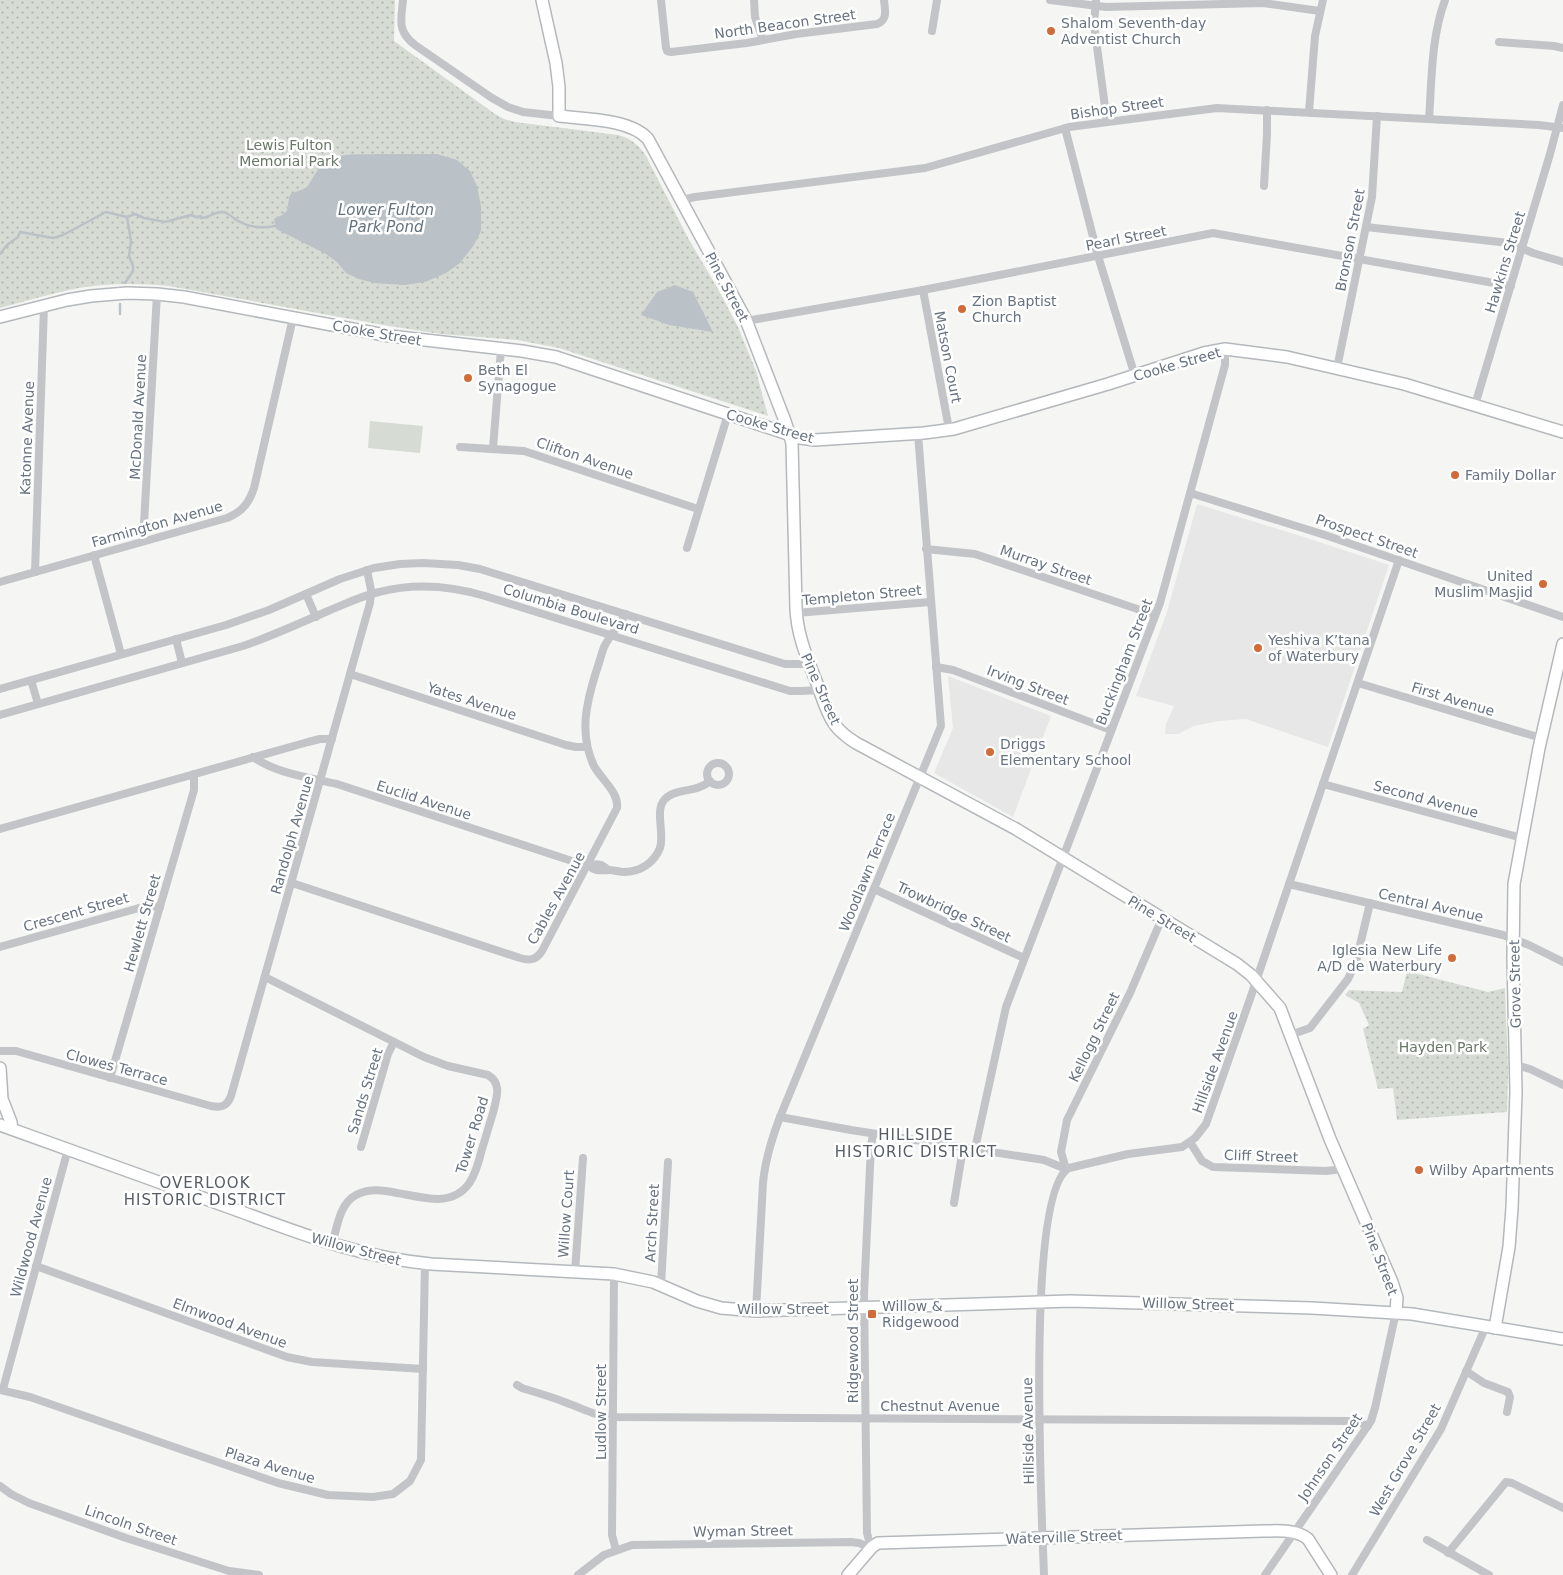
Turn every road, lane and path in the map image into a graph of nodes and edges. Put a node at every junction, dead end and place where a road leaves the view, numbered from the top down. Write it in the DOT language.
graph roads {
  1 [pos="403,0"];
  2 [pos="542,0"];
  3 [pos="661,0"];
  4 [pos="754,0"];
  5 [pos="884,0"];
  6 [pos="937,0"];
  7 [pos="1050,0"];
  8 [pos="1323,0"];
  9 [pos="1445,0"];
  10 [pos="1238,2"];
  11 [pos="1095,3"];
  12 [pos="1320,11"];
  13 [pos="932,31"];
  14 [pos="763,40"];
  15 [pos="1499,42"];
  16 [pos="1563,48"];
  17 [pos="1563,105"];
  18 [pos="1267,110"];
  19 [pos="1309,112"];
  20 [pos="559,116"];
  21 [pos="1377,116"];
  22 [pos="1429,119"];
  23 [pos="1107,122"];
  24 [pos="1560,127"];
  25 [pos="1066,128"];
  26 [pos="1264,186"];
  27 [pos="682,200"];
  28 [pos="1366,227"];
  29 [pos="1522,248"];
  30 [pos="1098,256"];
  31 [pos="1360,259"];
  32 [pos="1563,262"];
  33 [pos="1511,286"];
  34 [pos="923,290"];
  35 [pos="158,294"];
  36 [pos="44,306"];
  37 [pos="0,317"];
  38 [pos="292,318"];
  39 [pos="746,320"];
  40 [pos="501,349"];
  41 [pos="1225,350"];
  42 [pos="1337,368"];
  43 [pos="1135,376"];
  44 [pos="1475,405"];
  45 [pos="728,414"];
  46 [pos="950,429"];
  47 [pos="1563,432"];
  48 [pos="790,434"];
  49 [pos="918,434"];
  50 [pos="460,446"];
  51 [pos="493,448"];
  52 [pos="1190,493"];
  53 [pos="698,509"];
  54 [pos="143,541"];
  55 [pos="687,548"];
  56 [pos="926,549"];
  57 [pos="94,555"];
  58 [pos="1399,560"];
  59 [pos="367,570"];
  60 [pos="35,572"];
  61 [pos="0,582"];
  62 [pos="306,594"];
  63 [pos="371,594"];
  64 [pos="930,602"];
  65 [pos="796,612"];
  66 [pos="626,614"];
  67 [pos="1155,615"];
  68 [pos="316,617"];
  69 [pos="1563,617"];
  70 [pos="612,635"];
  71 [pos="176,639"];
  72 [pos="1563,644"];
  73 [pos="121,654"];
  74 [pos="182,663"];
  75 [pos="809,664"];
  76 [pos="936,667"];
  77 [pos="350,674"];
  78 [pos="31,680"];
  79 [pos="1358,683"];
  80 [pos="0,689"];
  81 [pos="819,690"];
  82 [pos="38,704"];
  83 [pos="0,715"];
  84 [pos="1111,730"];
  85 [pos="1541,738"];
  86 [pos="332,739"];
  87 [pos="587,747"];
  88 [pos="253,757"];
  89 [pos="194,774"];
  90 [pos="920,778"];
  91 [pos="320,781"];
  92 [pos="710,781"];
  93 [pos="1323,784"];
  94 [pos="0,829"];
  95 [pos="1522,838"];
  96 [pos="1063,858"];
  97 [pos="588,865"];
  98 [pos="292,883"];
  99 [pos="1289,884"];
  100 [pos="874,889"];
  101 [pos="1370,903"];
  102 [pos="160,907"];
  103 [pos="1162,918"];
  104 [pos="1513,938"];
  105 [pos="0,947"];
  106 [pos="1024,958"];
  107 [pos="1563,962"];
  108 [pos="265,977"];
  109 [pos="1256,981"];
  110 [pos="1290,1035"];
  111 [pos="394,1042"];
  112 [pos="0,1051"];
  113 [pos="1516,1065"];
  114 [pos="0,1068"];
  115 [pos="110,1078"];
  116 [pos="1563,1086"];
  117 [pos="1,1091"];
  118 [pos="226,1104"];
  119 [pos="780,1117"];
  120 [pos="0,1125"];
  121 [pos="12,1129"];
  122 [pos="873,1134"];
  123 [pos="1190,1142"];
  124 [pos="361,1147"];
  125 [pos="963,1148"];
  126 [pos="974,1149"];
  127 [pos="68,1150"];
  128 [pos="582,1158"];
  129 [pos="668,1162"];
  130 [pos="1066,1169"];
  131 [pos="1343,1169"];
  132 [pos="954,1203"];
  133 [pos="332,1245"];
  134 [pos="425,1264"];
  135 [pos="36,1266"];
  136 [pos="575,1272"];
  137 [pos="614,1274"];
  138 [pos="661,1285"];
  139 [pos="1041,1302"];
  140 [pos="864,1308"];
  141 [pos="756,1311"];
  142 [pos="1396,1312"];
  143 [pos="1491,1327"];
  144 [pos="1563,1339"];
  145 [pos="422,1369"];
  146 [pos="1466,1371"];
  147 [pos="517,1385"];
  148 [pos="1,1389"];
  149 [pos="1507,1412"];
  150 [pos="613,1417"];
  151 [pos="866,1418"];
  152 [pos="1039,1419"];
  153 [pos="1368,1426"];
  154 [pos="0,1486"];
  155 [pos="1563,1508"];
  156 [pos="1294,1533"];
  157 [pos="1043,1538"];
  158 [pos="1426,1540"];
  159 [pos="871,1548"];
  160 [pos="616,1550"];
  161 [pos="1448,1552"];
  162 [pos="1483,1574"];
  163 [pos="259,1575"];
  164 [pos="578,1575"];
  165 [pos="848,1575"];
  166 [pos="1044,1575"];
  167 [pos="1266,1575"];
  168 [pos="1331,1575"];
  169 [pos="1352,1575"];
  1 -- 20 [label="street, Pine Street"];
  2 -- 20 [label="street"];
  3 -- 14 [label="street, North Beacon Street"];
  4 -- 14 [label="street"];
  5 -- 14 [label="street, North Beacon Street"];
  6 -- 13 [label="street"];
  7 -- 11 [label="street"];
  8 -- 12 [label="street"];
  9 -- 22 [label="street"];
  10 -- 11 [label="street"];
  10 -- 12 [label="street"];
  11 -- 23 [label="street"];
  12 -- 19 [label="street"];
  15 -- 16 [label="street"];
  17 -- 24 [label="street, Hawkins Street"];
  18 -- 19 [label="street, Bishop Street"];
  18 -- 23 [label="street, Bishop Street"];
  18 -- 26 [label="street"];
  19 -- 21 [label="street, Bishop Street"];
  20 -- 27 [label="street, Pine Street"];
  21 -- 22 [label="street, Bishop Street"];
  21 -- 28 [label="street, Bronson Street"];
  22 -- 24 [label="street, Bishop Street"];
  23 -- 25 [label="street, Bishop Street"];
  24 -- 29 [label="street, Hawkins Street"];
  25 -- 27 [label="street, Bishop Street"];
  25 -- 30 [label="street"];
  27 -- 39 [label="street, Pine Street"];
  28 -- 29 [label="street"];
  28 -- 31 [label="street, Bronson Street"];
  29 -- 32 [label="street"];
  29 -- 33 [label="street, Hawkins Street"];
  30 -- 31 [label="street, Pearl Street"];
  30 -- 34 [label="street, Pearl Street"];
  30 -- 43 [label="street"];
  31 -- 33 [label="street, Pearl Street"];
  31 -- 42 [label="street, Bronson Street"];
  33 -- 44 [label="street, Hawkins Street"];
  34 -- 39 [label="street, Pearl Street"];
  34 -- 46 [label="street, Matson Court"];
  35 -- 36 [label="street, Cooke Street"];
  35 -- 38 [label="street, Cooke Street"];
  35 -- 54 [label="street, McDonald Avenue"];
  36 -- 37 [label="street, Cooke Street"];
  36 -- 60 [label="street, Katonne Avenue"];
  38 -- 40 [label="street, Cooke Street"];
  38 -- 54 [label="street, Farmington Avenue"];
  39 -- 48 [label="street, Pine Street"];
  40 -- 45 [label="street, Cooke Street"];
  40 -- 51 [label="street"];
  41 -- 42 [label="street, Cooke Street"];
  41 -- 43 [label="street, Cooke Street"];
  41 -- 52 [label="street, Buckingham Street"];
  42 -- 44 [label="street, Cooke Street"];
  43 -- 46 [label="street, Cooke Street"];
  44 -- 47 [label="street, Cooke Street"];
  45 -- 48 [label="street, Cooke Street"];
  45 -- 53 [label="street"];
  46 -- 49 [label="street, Cooke Street"];
  48 -- 49 [label="street, Cooke Street"];
  48 -- 65 [label="street, Pine Street"];
  49 -- 56 [label="street, Woodlawn Terrace"];
  50 -- 51 [label="street, Clifton Avenue"];
  51 -- 53 [label="street, Clifton Avenue"];
  52 -- 58 [label="street, Prospect Street"];
  52 -- 67 [label="street, Buckingham Street"];
  53 -- 55 [label="street"];
  54 -- 57 [label="street, Farmington Avenue"];
  56 -- 64 [label="street, Woodlawn Terrace"];
  56 -- 67 [label="street, Murray Street"];
  57 -- 60 [label="street, Farmington Avenue"];
  57 -- 73 [label="street"];
  58 -- 69 [label="street, Prospect Street"];
  58 -- 79 [label="street, Hillside Avenue"];
  59 -- 62 [label="street, Columbia Boulevard"];
  59 -- 63 [label="street, Randolph Avenue"];
  59 -- 66 [label="street, Columbia Boulevard"];
  60 -- 61 [label="street, Farmington Avenue"];
  62 -- 68 [label="street"];
  62 -- 71 [label="street, Columbia Boulevard"];
  63 -- 68 [label="street, Columbia Boulevard"];
  63 -- 70 [label="street, Columbia Boulevard"];
  63 -- 77 [label="street, Randolph Avenue"];
  64 -- 65 [label="street, Templeton Street"];
  64 -- 76 [label="street, Woodlawn Terrace"];
  65 -- 75 [label="street, Pine Street"];
  66 -- 70 [label="street, Cables Avenue"];
  66 -- 75 [label="street, Columbia Boulevard"];
  67 -- 84 [label="street, Buckingham Street"];
  68 -- 74 [label="street, Columbia Boulevard"];
  70 -- 81 [label="street, Columbia Boulevard"];
  70 -- 87 [label="street, Cables Avenue"];
  71 -- 73 [label="street, Columbia Boulevard"];
  71 -- 74 [label="street"];
  72 -- 85 [label="street, Grove Street"];
  73 -- 78 [label="street, Columbia Boulevard"];
  74 -- 82 [label="street, Columbia Boulevard"];
  75 -- 81 [label="street, Pine Street"];
  76 -- 84 [label="street, Irving Street"];
  76 -- 90 [label="street, Woodlawn Terrace"];
  77 -- 86 [label="street, Randolph Avenue"];
  77 -- 87 [label="street, Yates Avenue"];
  78 -- 80 [label="street, Columbia Boulevard"];
  78 -- 82 [label="street"];
  79 -- 85 [label="street, First Avenue"];
  79 -- 93 [label="street, Hillside Avenue"];
  81 -- 90 [label="street, Pine Street"];
  82 -- 83 [label="street, Columbia Boulevard"];
  84 -- 96 [label="street, Buckingham Street"];
  85 -- 95 [label="street, Grove Street"];
  86 -- 88 [label="street"];
  86 -- 91 [label="street, Randolph Avenue"];
  87 -- 97 [label="street, Cables Avenue"];
  88 -- 89 [label="street"];
  88 -- 91 [label="street, Euclid Avenue"];
  89 -- 94 [label="street"];
  89 -- 102 [label="street, Hewlett Street"];
  90 -- 96 [label="street, Pine Street"];
  90 -- 100 [label="street, Woodlawn Terrace"];
  91 -- 97 [label="street, Euclid Avenue"];
  91 -- 98 [label="street, Randolph Avenue"];
  92 -- 97 [label="street, Euclid Avenue"];
  93 -- 95 [label="street, Second Avenue"];
  93 -- 99 [label="street, Hillside Avenue"];
  95 -- 104 [label="street, Grove Street"];
  96 -- 103 [label="street, Pine Street"];
  96 -- 106 [label="street, Buckingham Street"];
  97 -- 98 [label="street, Cables Avenue"];
  98 -- 108 [label="street, Randolph Avenue"];
  99 -- 101 [label="street, Central Avenue"];
  99 -- 109 [label="street, Hillside Avenue"];
  100 -- 106 [label="street, Trowbridge Street"];
  100 -- 119 [label="street, Woodlawn Terrace"];
  101 -- 104 [label="street, Central Avenue"];
  101 -- 110 [label="street"];
  102 -- 105 [label="street, Crescent Street"];
  102 -- 115 [label="street, Hewlett Street"];
  103 -- 109 [label="street, Pine Street"];
  103 -- 130 [label="street, Kellogg Street"];
  104 -- 107 [label="street, Central Avenue"];
  104 -- 113 [label="street, Grove Street"];
  106 -- 126 [label="street, Buckingham Street"];
  108 -- 111 [label="street, Tower Road"];
  108 -- 118 [label="street, Randolph Avenue"];
  109 -- 110 [label="street, Pine Street"];
  109 -- 123 [label="street, Hillside Avenue"];
  110 -- 131 [label="street, Pine Street"];
  111 -- 124 [label="street, Sands Street"];
  111 -- 133 [label="street, Tower Road"];
  112 -- 115 [label="street, Clowes Terrace"];
  113 -- 116 [label="street"];
  113 -- 143 [label="street, Grove Street"];
  114 -- 117 [label="street"];
  115 -- 118 [label="street, Clowes Terrace"];
  117 -- 121 [label="street"];
  119 -- 122 [label="street"];
  119 -- 141 [label="street, Woodlawn Terrace"];
  120 -- 121 [label="street, Willow Street"];
  121 -- 127 [label="street, Willow Street"];
  122 -- 125 [label="street"];
  122 -- 140 [label="street, Ridgewood Street"];
  123 -- 130 [label="street"];
  123 -- 131 [label="street, Cliff Street"];
  125 -- 126 [label="street"];
  125 -- 132 [label="street"];
  126 -- 130 [label="street"];
  127 -- 133 [label="street, Willow Street"];
  127 -- 135 [label="street, Wildwood Avenue"];
  128 -- 136 [label="street, Willow Court"];
  129 -- 138 [label="street, Arch Street"];
  130 -- 139 [label="street, Hillside Avenue"];
  131 -- 142 [label="street, Pine Street"];
  133 -- 134 [label="street, Willow Street"];
  134 -- 136 [label="street, Willow Street"];
  134 -- 145 [label="street, Plaza Avenue"];
  135 -- 145 [label="street, Elmwood Avenue"];
  135 -- 148 [label="street, Wildwood Avenue"];
  136 -- 137 [label="street, Willow Street"];
  137 -- 138 [label="street, Willow Street"];
  137 -- 150 [label="street, Ludlow Street"];
  138 -- 141 [label="street, Willow Street"];
  139 -- 140 [label="street, Willow Street"];
  139 -- 142 [label="street, Willow Street"];
  139 -- 152 [label="street, Hillside Avenue"];
  140 -- 141 [label="street, Willow Street"];
  140 -- 151 [label="street, Ridgewood Street"];
  142 -- 143 [label="street, Willow Street"];
  142 -- 153 [label="street, Johnson Street"];
  143 -- 144 [label="street, Willow Street"];
  143 -- 146 [label="street, West Grove Street"];
  145 -- 148 [label="street, Plaza Avenue"];
  146 -- 149 [label="street"];
  146 -- 169 [label="street, West Grove Street"];
  147 -- 150 [label="street, Chestnut Avenue"];
  150 -- 151 [label="street, Chestnut Avenue"];
  150 -- 160 [label="street, Ludlow Street"];
  151 -- 152 [label="street, Chestnut Avenue"];
  151 -- 159 [label="street, Ridgewood Street"];
  152 -- 153 [label="street, Chestnut Avenue"];
  152 -- 157 [label="street, Hillside Avenue"];
  153 -- 156 [label="street, Johnson Street"];
  154 -- 163 [label="street, Lincoln Street"];
  155 -- 161 [label="street"];
  156 -- 157 [label="street, Waterville Street"];
  156 -- 167 [label="street, Johnson Street"];
  156 -- 168 [label="street"];
  157 -- 159 [label="street, Waterville Street"];
  157 -- 166 [label="street, Hillside Avenue"];
  158 -- 161 [label="street"];
  159 -- 160 [label="street, Wyman Street"];
  159 -- 165 [label="street"];
  160 -- 164 [label="street"];
  161 -- 162 [label="street"];
}
